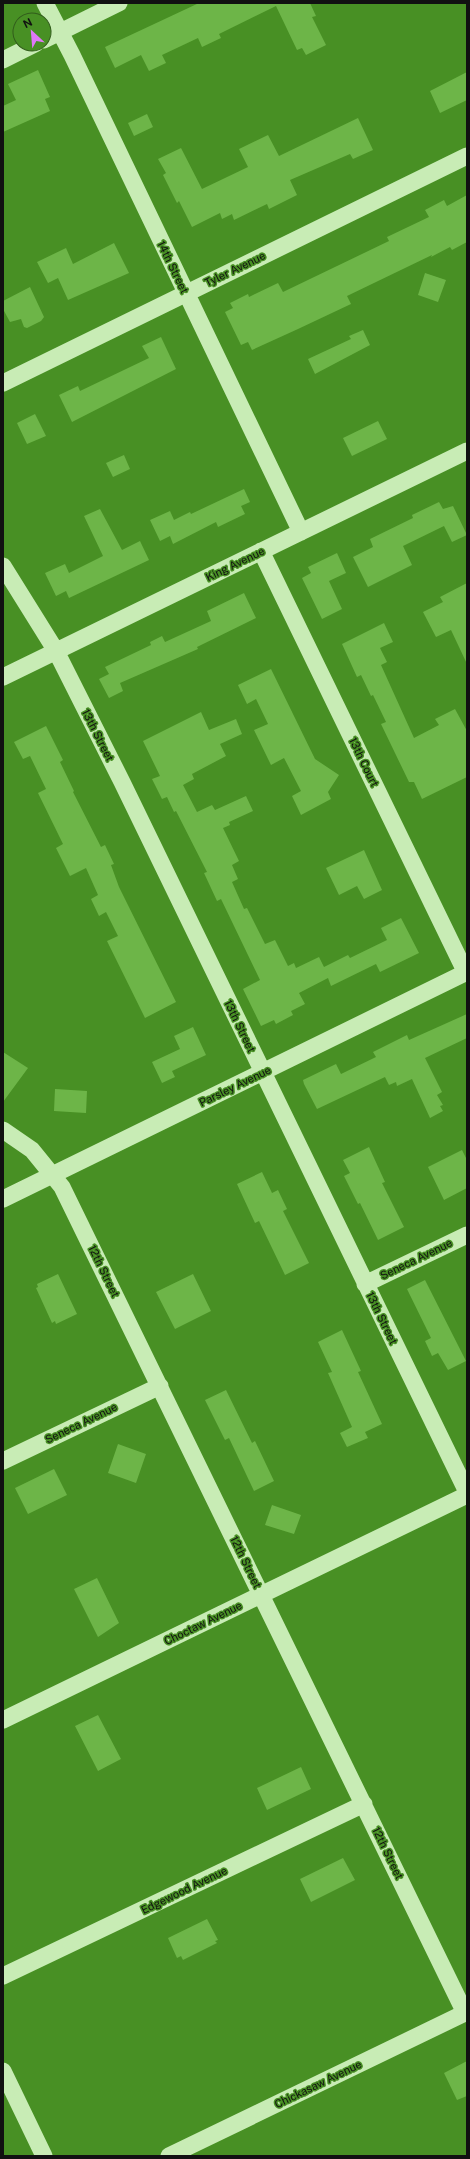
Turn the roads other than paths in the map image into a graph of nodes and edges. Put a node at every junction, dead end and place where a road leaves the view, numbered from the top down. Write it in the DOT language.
graph roads {
  1 [pos="45,3"];
  2 [pos="119,3"];
  3 [pos="60,32"];
  4 [pos="52,36"];
  5 [pos="19,52"];
  6 [pos="3,60"];
  7 [pos="467,156"];
  8 [pos="186,293"];
  9 [pos="3,383"];
  10 [pos="467,452"];
  11 [pos="301,532"];
  12 [pos="262,551"];
  13 [pos="3,566"];
  14 [pos="56,651"];
  15 [pos="3,677"];
  16 [pos="467,973"];
  17 [pos="263,1072"];
  18 [pos="3,1130"];
  19 [pos="53,1175"];
  20 [pos="3,1199"];
  21 [pos="467,1234"];
  22 [pos="365,1284"];
  23 [pos="160,1386"];
  24 [pos="3,1461"];
  25 [pos="467,1494"];
  26 [pos="261,1594"];
  27 [pos="3,1720"];
  28 [pos="364,1804"];
  29 [pos="3,1976"];
  30 [pos="466,2012"];
  31 [pos="3,2071"];
  32 [pos="44,2156"];
  33 [pos="169,2156"];
  1 -- 3 [label="street, 14th Street"];
  2 -- 3 [label="street"];
  3 -- 4 [label="street"];
  3 -- 8 [label="street, 14th Street"];
  5 -- 6 [label="street"];
  7 -- 8 [label="street, Tyler Avenue"];
  8 -- 9 [label="street, Tyler Avenue"];
  8 -- 11 [label="street, 14th Street"];
  10 -- 11 [label="street, King Avenue"];
  11 -- 12 [label="street, King Avenue"];
  12 -- 14 [label="street, King Avenue"];
  12 -- 16 [label="street, 13th Court"];
  13 -- 14 [label="street, 13th Street"];
  14 -- 15 [label="street, King Avenue"];
  14 -- 17 [label="street, 13th Street"];
  16 -- 17 [label="street, Parsley Avenue"];
  17 -- 19 [label="street, Parsley Avenue"];
  17 -- 22 [label="street, 13th Street"];
  18 -- 19 [label="street, 12th Street"];
  19 -- 20 [label="street, Parsley Avenue"];
  19 -- 23 [label="street, 12th Street"];
  21 -- 22 [label="street, Seneca Avenue"];
  22 -- 25 [label="street, 13th Street"];
  23 -- 24 [label="street, Seneca Avenue"];
  23 -- 26 [label="street, 12th Street"];
  25 -- 26 [label="street, Choctaw Avenue"];
  26 -- 27 [label="street, Choctaw Avenue"];
  26 -- 28 [label="street, 12th Street"];
  28 -- 29 [label="street, Edgewood Avenue"];
  28 -- 30 [label="street, 12th Street"];
  30 -- 33 [label="street, Chickasaw Avenue"];
  31 -- 32 [label="street"];
}
